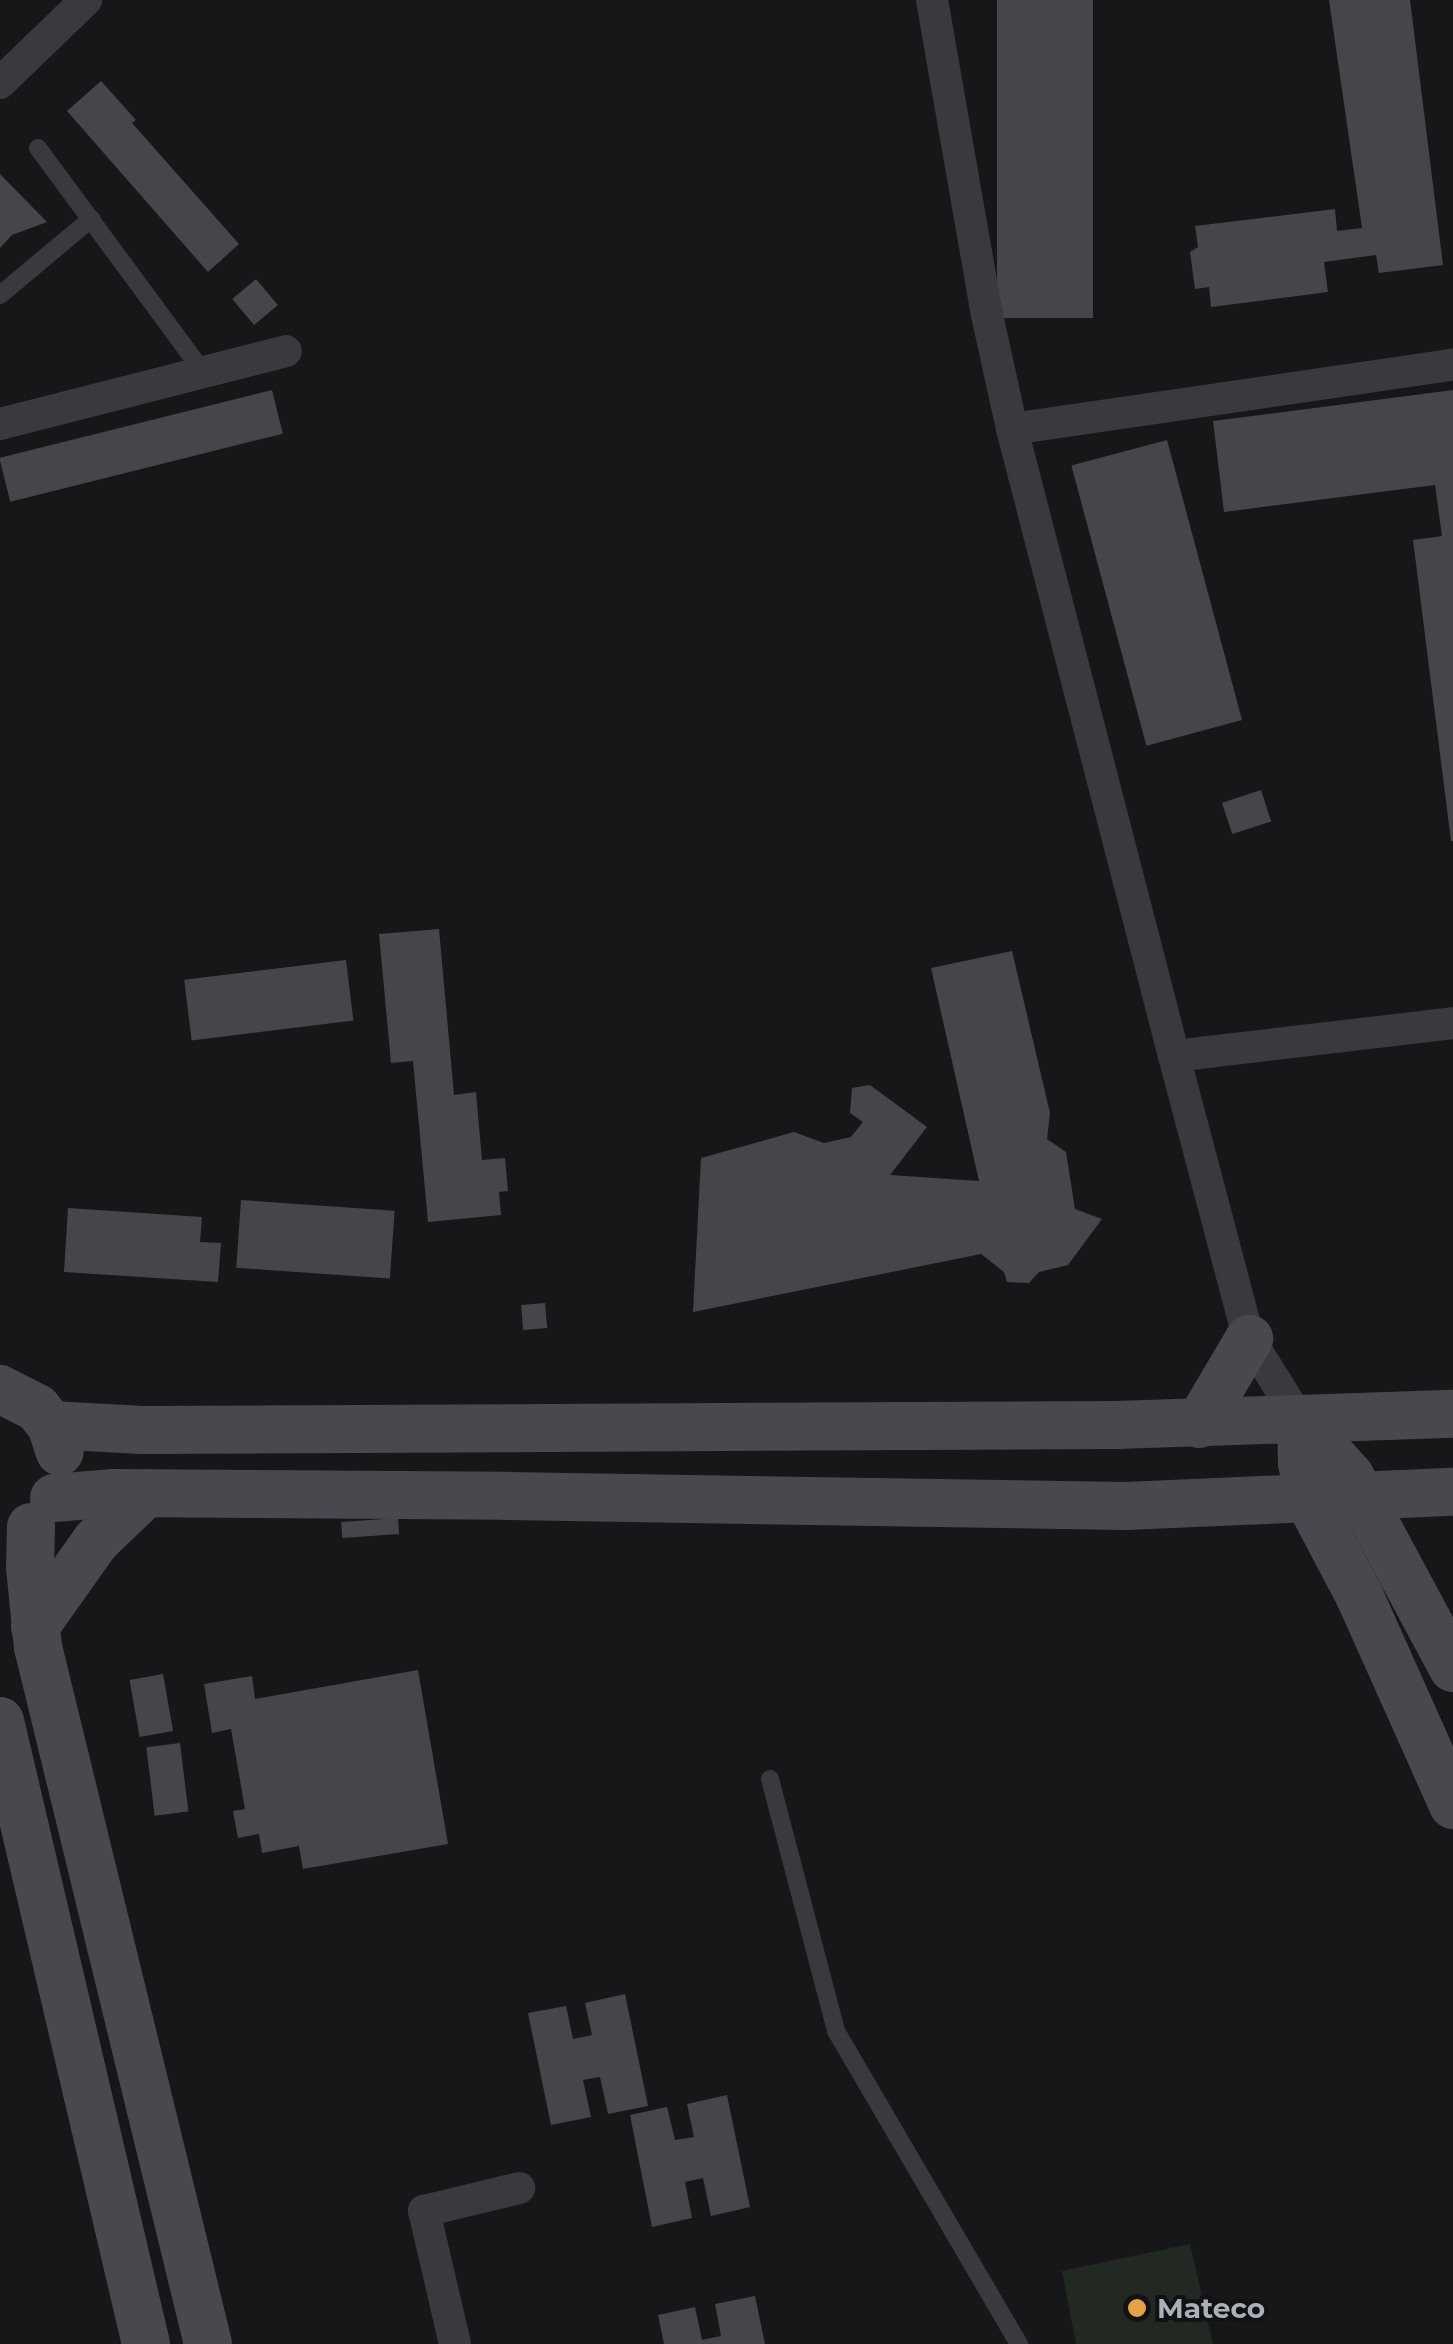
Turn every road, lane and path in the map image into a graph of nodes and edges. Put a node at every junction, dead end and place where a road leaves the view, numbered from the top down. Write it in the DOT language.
graph roads {
  1 [pos="86,0"];
  2 [pos="932,0"];
  3 [pos="0,83"];
  4 [pos="38,148"];
  5 [pos="91,219"];
  6 [pos="0,294"];
  7 [pos="286,351"];
  8 [pos="1453,365"];
  9 [pos="203,372"];
  10 [pos="0,424"];
  11 [pos="1012,429"];
  12 [pos="1453,1023"];
  13 [pos="1174,1056"];
  14 [pos="1249,1338"];
  15 [pos="0,1388"];
  16 [pos="1453,1414"];
  17 [pos="1301,1422"];
  18 [pos="1199,1424"];
  19 [pos="51,1425"];
  20 [pos="1453,1492"];
  21 [pos="146,1494"];
  22 [pos="1363,1496"];
  23 [pos="1310,1502"];
  24 [pos="28,1522"];
  25 [pos="35,1626"];
  26 [pos="1453,1668"];
  27 [pos="0,1721"];
  28 [pos="770,1780"];
  29 [pos="1453,1805"];
  30 [pos="519,2188"];
  31 [pos="146,2344"];
  32 [pos="208,2344"];
  33 [pos="455,2344"];
  34 [pos="1019,2344"];
  1 -- 3 [label="street"];
  2 -- 11 [label="street"];
  4 -- 5 [label="lane"];
  5 -- 6 [label="lane"];
  5 -- 9 [label="lane"];
  7 -- 9 [label="street"];
  8 -- 11 [label="street"];
  9 -- 10 [label="street"];
  11 -- 13 [label="street"];
  12 -- 13 [label="street"];
  13 -- 14 [label="street"];
  14 -- 17 [label="street"];
  14 -- 18 [label="main road"];
  15 -- 19 [label="main road"];
  16 -- 17 [label="main road"];
  17 -- 18 [label="main road"];
  17 -- 22 [label="main road"];
  17 -- 23 [label="main road"];
  18 -- 19 [label="main road"];
  19 -- 24 [label="main road"];
  20 -- 22 [label="main road"];
  21 -- 23 [label="main road"];
  21 -- 24 [label="main road"];
  21 -- 25 [label="main road"];
  22 -- 23 [label="main road"];
  22 -- 26 [label="main road"];
  23 -- 29 [label="main road"];
  24 -- 25 [label="main road"];
  25 -- 32 [label="main road"];
  27 -- 31 [label="main road"];
  28 -- 34 [label="lane"];
  30 -- 33 [label="street"];
}
